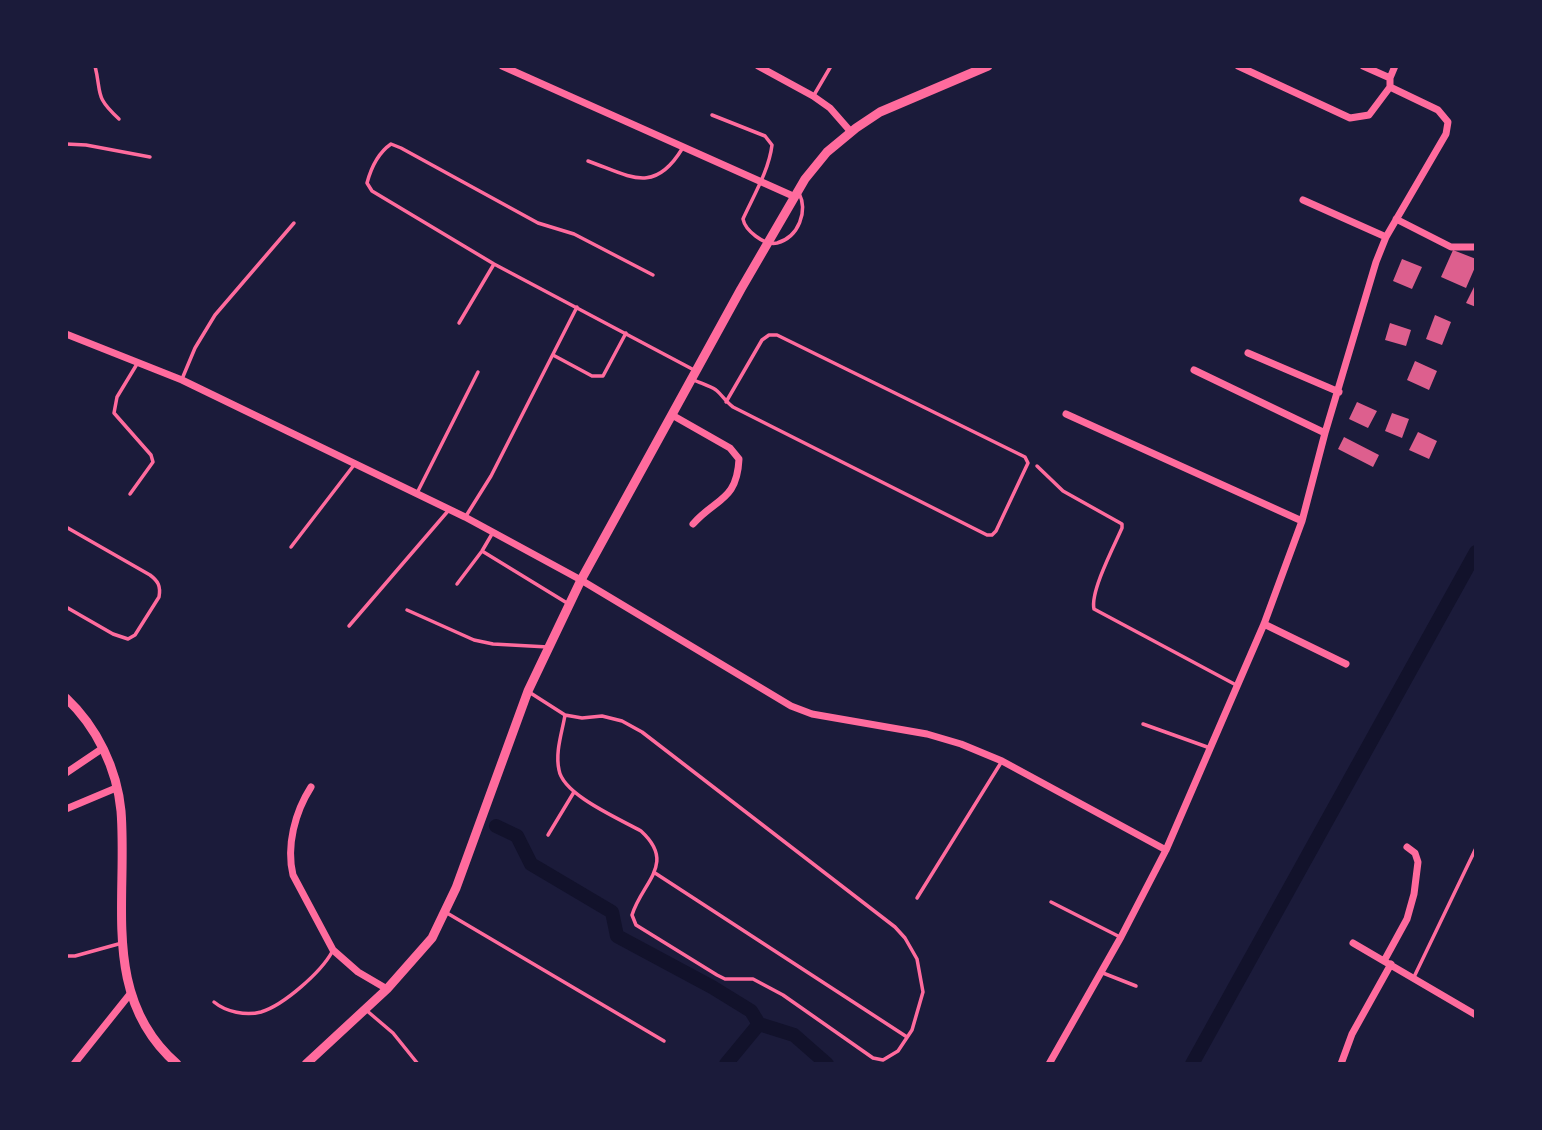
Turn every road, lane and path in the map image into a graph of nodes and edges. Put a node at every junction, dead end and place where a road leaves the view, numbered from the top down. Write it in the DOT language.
graph roads {
  1 [pos="95,66"];
  2 [pos="502,66"];
  3 [pos="758,66"];
  4 [pos="831,66"];
  5 [pos="988,66"];
  6 [pos="1238,66"];
  7 [pos="1363,66"];
  8 [pos="1395,66"];
  9 [pos="1390,82"];
  10 [pos="813,96"];
  11 [pos="712,115"];
  12 [pos="119,119"];
  13 [pos="851,132"];
  14 [pos="66,144"];
  15 [pos="683,147"];
  16 [pos="150,157"];
  17 [pos="588,161"];
  18 [pos="760,181"];
  19 [pos="796,193"];
  20 [pos="1303,200"];
  21 [pos="1396,219"];
  22 [pos="294,223"];
  23 [pos="1386,237"];
  24 [pos="768,242"];
  25 [pos="1475,247"];
  26 [pos="494,264"];
  27 [pos="653,275"];
  28 [pos="577,307"];
  29 [pos="459,323"];
  30 [pos="625,333"];
  31 [pos="66,334"];
  32 [pos="1248,353"];
  33 [pos="553,355"];
  34 [pos="138,362"];
  35 [pos="1194,370"];
  36 [pos="478,372"];
  37 [pos="694,375"];
  38 [pos="182,380"];
  39 [pos="1339,392"];
  40 [pos="726,402"];
  41 [pos="1066,414"];
  42 [pos="671,415"];
  43 [pos="1325,433"];
  44 [pos="356,464"];
  45 [pos="1037,466"];
  46 [pos="417,493"];
  47 [pos="130,494"];
  48 [pos="449,509"];
  49 [pos="465,517"];
  50 [pos="1302,521"];
  51 [pos="693,524"];
  52 [pos="66,527"];
  53 [pos="493,532"];
  54 [pos="291,547"];
  55 [pos="482,551"];
  56 [pos="581,580"];
  57 [pos="457,583"];
  58 [pos="569,604"];
  59 [pos="66,607"];
  60 [pos="407,610"];
  61 [pos="1264,624"];
  62 [pos="349,626"];
  63 [pos="548,647"];
  64 [pos="1346,664"];
  65 [pos="1238,686"];
  66 [pos="528,691"];
  67 [pos="66,698"];
  68 [pos="565,715"];
  69 [pos="1143,724"];
  70 [pos="103,748"];
  71 [pos="1212,748"];
  72 [pos="1002,761"];
  73 [pos="66,773"];
  74 [pos="311,787"];
  75 [pos="116,788"];
  76 [pos="574,792"];
  77 [pos="66,808"];
  78 [pos="548,835"];
  79 [pos="1407,847"];
  80 [pos="1475,848"];
  81 [pos="1166,850"];
  82 [pos="655,873"];
  83 [pos="917,898"];
  84 [pos="1051,902"];
  85 [pos="445,912"];
  86 [pos="1121,937"];
  87 [pos="122,943"];
  88 [pos="1353,943"];
  89 [pos="333,950"];
  90 [pos="66,956"];
  91 [pos="1388,963"];
  92 [pos="1100,971"];
  93 [pos="1414,977"];
  94 [pos="1136,986"];
  95 [pos="387,989"];
  96 [pos="130,994"];
  97 [pos="214,1002"];
  98 [pos="365,1009"];
  99 [pos="1475,1015"];
  100 [pos="907,1037"];
  101 [pos="664,1041"];
  102 [pos="74,1063"];
  103 [pos="177,1063"];
  104 [pos="306,1063"];
  105 [pos="418,1063"];
  106 [pos="1049,1063"];
  107 [pos="1341,1063"];
  1 -- 12 [label="lane"];
  2 -- 15 [label="street"];
  3 -- 10 [label="street"];
  4 -- 10 [label="lane"];
  5 -- 13 [label="street"];
  6 -- 9 [label="street"];
  7 -- 9 [label="street"];
  8 -- 9 [label="street"];
  9 -- 21 [label="street"];
  10 -- 13 [label="street"];
  11 -- 18 [label="lane"];
  13 -- 19 [label="street"];
  14 -- 16 [label="lane"];
  15 -- 17 [label="lane"];
  15 -- 18 [label="street"];
  18 -- 19 [label="street"];
  18 -- 24 [label="lane"];
  19 -- 24 [label="street"];
  19 -- 24 [label="lane"];
  20 -- 23 [label="street"];
  21 -- 23 [label="street"];
  21 -- 25 [label="street"];
  22 -- 38 [label="lane"];
  23 -- 39 [label="street"];
  24 -- 37 [label="street"];
  26 -- 27 [label="lane"];
  26 -- 28 [label="lane"];
  26 -- 29 [label="lane"];
  28 -- 30 [label="lane"];
  28 -- 33 [label="lane"];
  30 -- 33 [label="lane"];
  30 -- 37 [label="lane"];
  31 -- 34 [label="street"];
  32 -- 39 [label="street"];
  33 -- 49 [label="lane"];
  34 -- 38 [label="street"];
  34 -- 47 [label="lane"];
  35 -- 43 [label="street"];
  36 -- 46 [label="lane"];
  37 -- 40 [label="lane"];
  37 -- 42 [label="street"];
  38 -- 44 [label="street"];
  39 -- 43 [label="street"];
  40 -- 40 [label="lane"];
  41 -- 50 [label="street"];
  42 -- 51 [label="street"];
  42 -- 56 [label="street"];
  43 -- 50 [label="street"];
  44 -- 46 [label="street"];
  44 -- 54 [label="lane"];
  45 -- 65 [label="lane"];
  46 -- 48 [label="street"];
  48 -- 49 [label="street"];
  48 -- 62 [label="lane"];
  49 -- 53 [label="street"];
  50 -- 61 [label="street"];
  52 -- 59 [label="lane"];
  53 -- 55 [label="lane"];
  53 -- 56 [label="street"];
  55 -- 57 [label="lane"];
  55 -- 58 [label="lane"];
  56 -- 58 [label="street"];
  56 -- 72 [label="street"];
  58 -- 63 [label="street"];
  60 -- 63 [label="lane"];
  61 -- 64 [label="street"];
  61 -- 65 [label="street"];
  63 -- 66 [label="street"];
  65 -- 71 [label="street"];
  66 -- 68 [label="lane"];
  66 -- 85 [label="street"];
  67 -- 70 [label="street"];
  68 -- 76 [label="lane"];
  68 -- 100 [label="lane"];
  69 -- 71 [label="lane"];
  70 -- 73 [label="street"];
  70 -- 75 [label="street"];
  71 -- 81 [label="street"];
  72 -- 81 [label="street"];
  72 -- 83 [label="lane"];
  74 -- 89 [label="street"];
  75 -- 77 [label="street"];
  75 -- 87 [label="street"];
  76 -- 78 [label="lane"];
  76 -- 82 [label="lane"];
  79 -- 91 [label="street"];
  80 -- 93 [label="lane"];
  81 -- 86 [label="street"];
  82 -- 100 [label="lane"];
  82 -- 100 [label="lane"];
  84 -- 86 [label="lane"];
  85 -- 95 [label="street"];
  85 -- 101 [label="lane"];
  86 -- 92 [label="street"];
  87 -- 90 [label="lane"];
  87 -- 96 [label="street"];
  88 -- 91 [label="street"];
  89 -- 95 [label="street"];
  89 -- 97 [label="lane"];
  91 -- 93 [label="street"];
  91 -- 107 [label="street"];
  92 -- 94 [label="lane"];
  92 -- 106 [label="street"];
  93 -- 99 [label="street"];
  95 -- 98 [label="street"];
  96 -- 102 [label="street"];
  96 -- 103 [label="street"];
  98 -- 104 [label="street"];
  98 -- 105 [label="lane"];
}
